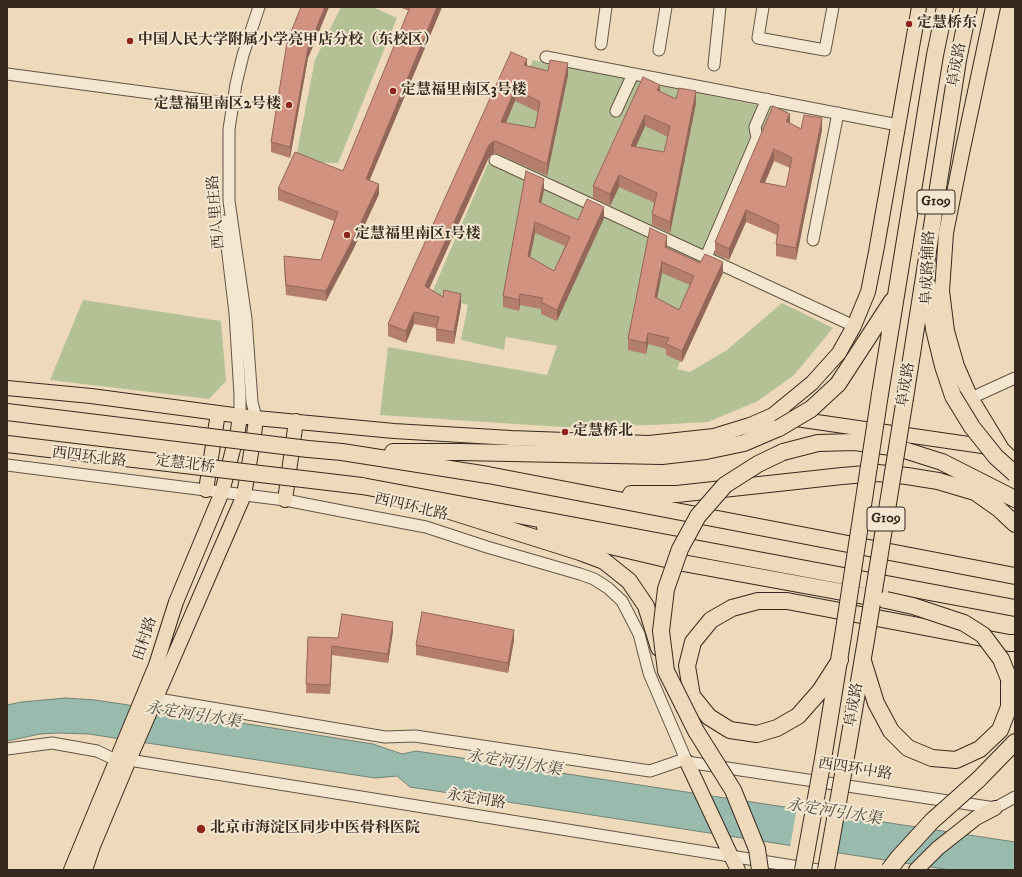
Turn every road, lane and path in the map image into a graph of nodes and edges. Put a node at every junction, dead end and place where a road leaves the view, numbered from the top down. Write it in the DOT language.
graph roads {
  1 [pos="253,7"];
  2 [pos="259,7"];
  3 [pos="606,7"];
  4 [pos="666,7"];
  5 [pos="720,7"];
  6 [pos="763,7"];
  7 [pos="833,7"];
  8 [pos="919,7"];
  9 [pos="945,7"];
  10 [pos="969,7"];
  11 [pos="993,7"];
  12 [pos="601,44"];
  13 [pos="658,50"];
  14 [pos="546,57"];
  15 [pos="714,65"];
  16 [pos="7,74"];
  17 [pos="633,74"];
  18 [pos="767,99"];
  19 [pos="230,103"];
  20 [pos="616,111"];
  21 [pos="838,113"];
  22 [pos="898,125"];
  23 [pos="495,160"];
  24 [pos="813,240"];
  25 [pos="706,257"];
  26 [pos="925,272"];
  27 [pos="895,296"];
  28 [pos="854,326"];
  29 [pos="1015,378"];
  30 [pos="7,388"];
  31 [pos="971,398"];
  32 [pos="7,412"];
  33 [pos="218,413"];
  34 [pos="240,416"];
  35 [pos="256,418"];
  36 [pos="296,422"];
  37 [pos="776,422"];
  38 [pos="7,444"];
  39 [pos="1002,449"];
  40 [pos="342,452"];
  41 [pos="1015,462"];
  42 [pos="7,465"];
  43 [pos="1015,474"];
  44 [pos="206,490"];
  45 [pos="387,491"];
  46 [pos="222,492"];
  47 [pos="593,494"];
  48 [pos="244,495"];
  49 [pos="1015,498"];
  50 [pos="286,500"];
  51 [pos="502,512"];
  52 [pos="1015,524"];
  53 [pos="1015,576"];
  54 [pos="1015,608"];
  55 [pos="1015,643"];
  56 [pos="840,660"];
  57 [pos="863,662"];
  58 [pos="666,671"];
  59 [pos="152,702"];
  60 [pos="1015,742"];
  61 [pos="7,749"];
  62 [pos="1015,752"];
  63 [pos="124,756"];
  64 [pos="686,760"];
  65 [pos="978,780"];
  66 [pos="1015,797"];
  67 [pos="995,808"];
  68 [pos="728,850"];
  69 [pos="71,870"];
  70 [pos="85,870"];
  71 [pos="738,870"];
  72 [pos="760,870"];
  73 [pos="803,870"];
  74 [pos="818,870"];
  75 [pos="826,870"];
  76 [pos="889,870"];
  77 [pos="916,870"];
  1 -- 19 [label="street, 西八里庄路"];
  2 -- 19 [label="street, 西八里庄路"];
  3 -- 12 [label="street"];
  4 -- 13 [label="street"];
  5 -- 15 [label="street"];
  6 -- 7 [label="street"];
  8 -- 22 [label="main road"];
  9 -- 27 [label="highway, 阜成路 / G109"];
  10 -- 26 [label="highway, 阜成路 / G109"];
  11 -- 31 [label="main road, 阜成路辅路"];
  14 -- 17 [label="street"];
  16 -- 19 [label="street"];
  17 -- 18 [label="street"];
  17 -- 20 [label="street"];
  18 -- 21 [label="street"];
  18 -- 25 [label="street"];
  19 -- 34 [label="street, 西八里庄路"];
  19 -- 35 [label="street, 西八里庄路"];
  21 -- 22 [label="street"];
  21 -- 24 [label="street"];
  22 -- 28 [label="main road"];
  23 -- 25 [label="street"];
  25 -- 28 [label="street"];
  26 -- 43 [label="highway, bridge"];
  26 -- 57 [label="highway, 阜成路 / G109, bridge"];
  27 -- 37 [label="highway, bridge"];
  27 -- 56 [label="highway, 阜成路 / G109, bridge"];
  28 -- 37 [label="main road"];
  29 -- 31 [label="street"];
  30 -- 33 [label="main road"];
  31 -- 39 [label="main road, 阜成路辅路"];
  32 -- 40 [label="highway, 定慧北桥, bridge"];
  33 -- 34 [label="main road"];
  33 -- 44 [label="main road"];
  34 -- 35 [label="main road"];
  34 -- 46 [label="main road, 田村路"];
  35 -- 36 [label="main road"];
  35 -- 48 [label="main road, 田村路"];
  36 -- 37 [label="main road"];
  36 -- 50 [label="main road"];
  37 -- 39 [label="main road"];
  37 -- 40 [label="highway"];
  38 -- 45 [label="highway, 定慧北桥, bridge"];
  39 -- 41 [label="main road"];
  40 -- 47 [label="highway"];
  42 -- 44 [label="street, 西四环北路"];
  44 -- 46 [label="street, 西四环北路"];
  45 -- 51 [label="highway"];
  45 -- 58 [label="highway, bridge"];
  46 -- 48 [label="street, 西四环北路"];
  46 -- 59 [label="main road, 田村路"];
  47 -- 52 [label="highway"];
  47 -- 53 [label="highway"];
  48 -- 50 [label="street, 西四环北路"];
  48 -- 59 [label="main road, 田村路"];
  49 -- 58 [label="highway, bridge"];
  50 -- 64 [label="street, 西四环北路"];
  51 -- 54 [label="highway"];
  51 -- 57 [label="highway, bridge"];
  55 -- 56 [label="highway"];
  56 -- 73 [label="highway, 阜成路 / G109, bridge"];
  57 -- 75 [label="highway, 阜成路 / G109, bridge"];
  58 -- 72 [label="highway, bridge"];
  59 -- 63 [label="main road, 田村路"];
  59 -- 64 [label="street"];
  60 -- 65 [label="highway"];
  61 -- 63 [label="street, 永定河路"];
  62 -- 65 [label="highway"];
  63 -- 68 [label="street, 永定河路"];
  63 -- 69 [label="main road, 田村路"];
  63 -- 70 [label="main road, 田村路"];
  64 -- 67 [label="street, 西四环中路"];
  64 -- 68 [label="main road"];
  65 -- 76 [label="highway, bridge"];
  66 -- 67 [label="street"];
  67 -- 77 [label="main road"];
  68 -- 71 [label="main road"];
  68 -- 74 [label="street, 永定河路"];
}
